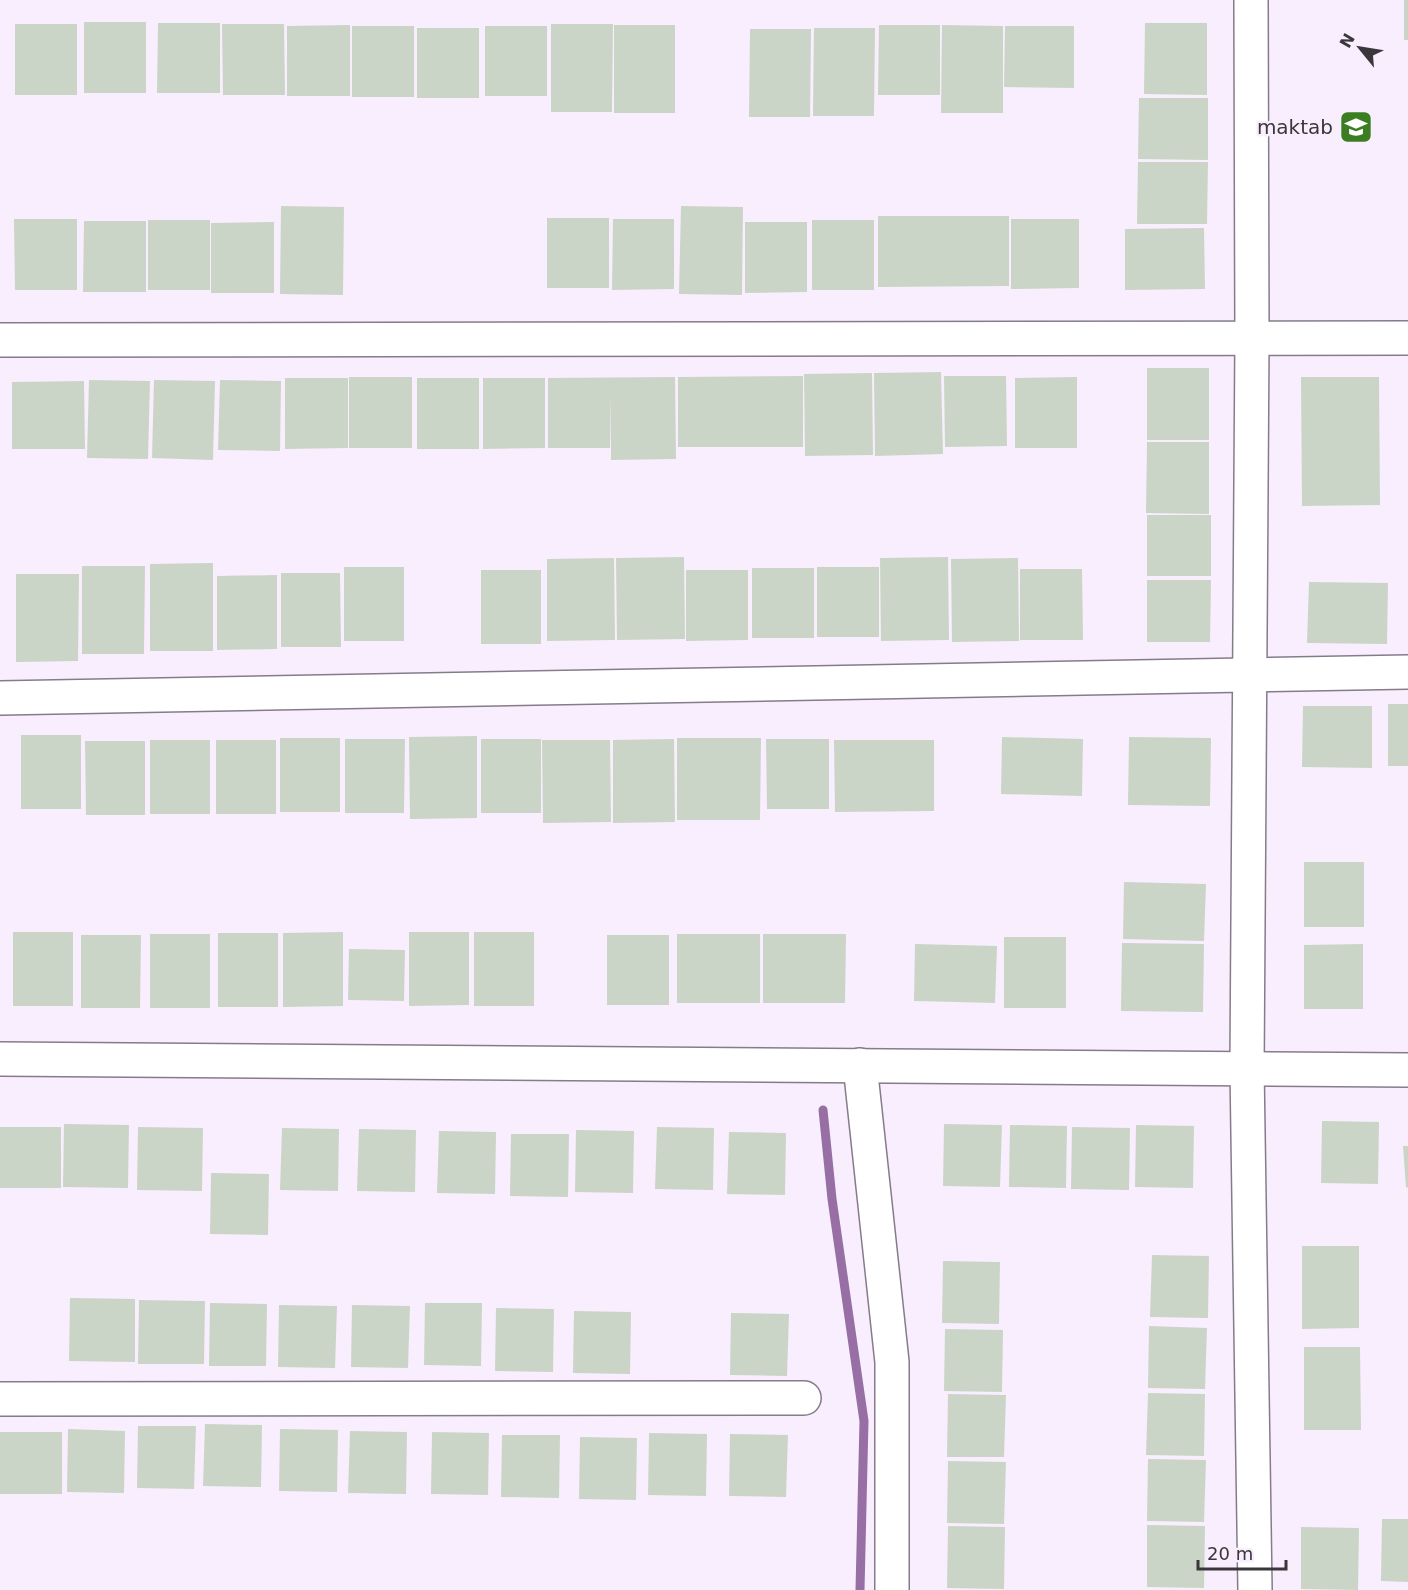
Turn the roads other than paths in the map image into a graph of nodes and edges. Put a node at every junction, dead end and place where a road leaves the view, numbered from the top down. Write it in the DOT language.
graph roads {
  1 [pos="1251,0"];
  2 [pos="1408,338"];
  3 [pos="1252,339"];
  4 [pos="0,340"];
  5 [pos="1408,672"];
  6 [pos="1250,675"];
  7 [pos="0,698"];
  8 [pos="0,1059"];
  9 [pos="860,1065"];
  10 [pos="1247,1068"];
  11 [pos="1408,1070"];
  12 [pos="804,1398"];
  13 [pos="0,1399"];
  14 [pos="892,1590"];
  15 [pos="1255,1590"];
  1 -- 3 [label="street"];
  2 -- 3 [label="street"];
  3 -- 4 [label="street"];
  3 -- 6 [label="street"];
  5 -- 6 [label="street"];
  6 -- 7 [label="street"];
  6 -- 10 [label="street"];
  8 -- 9 [label="street"];
  9 -- 10 [label="street"];
  9 -- 14 [label="street"];
  10 -- 11 [label="street"];
  10 -- 15 [label="street"];
  12 -- 13 [label="street"];
}
